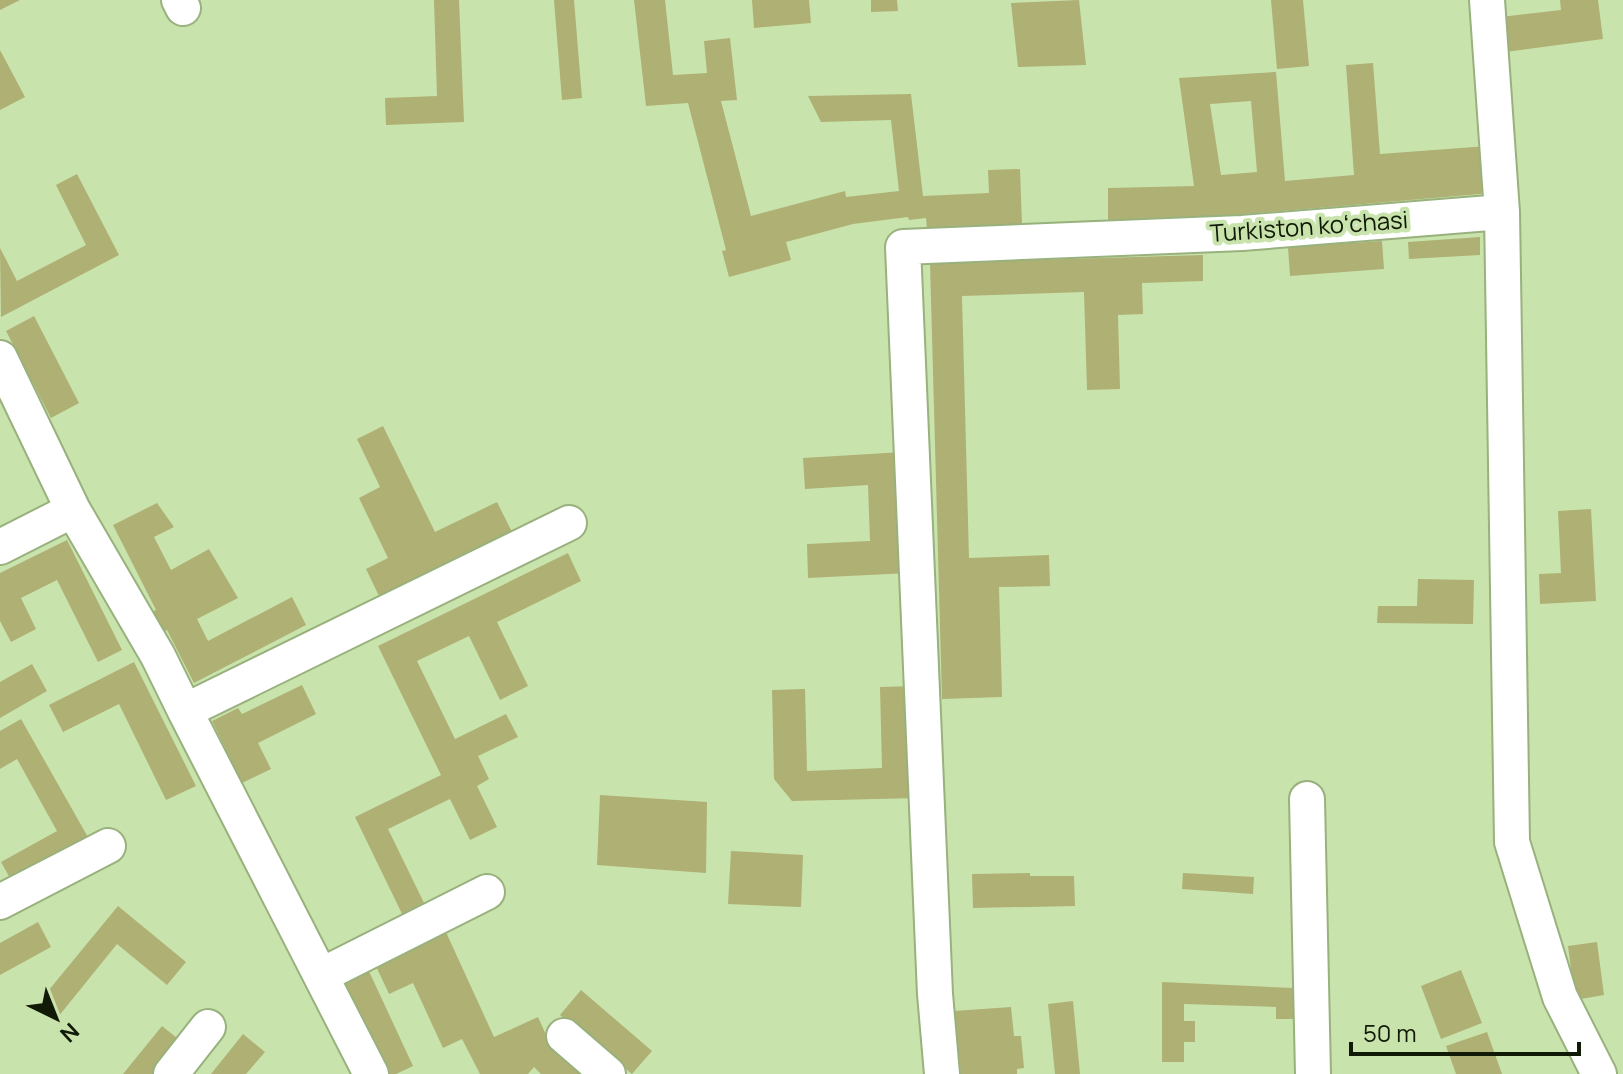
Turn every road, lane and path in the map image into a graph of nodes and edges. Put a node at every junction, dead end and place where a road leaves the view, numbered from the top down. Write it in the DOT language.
graph roads {
  1 [pos="1487,0"];
  2 [pos="1502,212"];
  3 [pos="0,358"];
  4 [pos="73,510"];
  5 [pos="569,523"];
  6 [pos="0,547"];
  7 [pos="185,711"];
  8 [pos="1307,799"];
  9 [pos="108,846"];
  10 [pos="487,892"];
  11 [pos="0,902"];
  12 [pos="322,975"];
  13 [pos="208,1027"];
  14 [pos="564,1036"];
  15 [pos="171,1074"];
  16 [pos="371,1074"];
  17 [pos="608,1074"];
  18 [pos="942,1074"];
  19 [pos="1313,1074"];
  20 [pos="1599,1074"];
  1 -- 2 [label="street"];
  2 -- 18 [label="street, Turkiston koʻchasi"];
  2 -- 20 [label="street"];
  3 -- 4 [label="street"];
  4 -- 6 [label="street"];
  4 -- 7 [label="street"];
  5 -- 7 [label="street"];
  7 -- 12 [label="street"];
  8 -- 19 [label="street"];
  9 -- 11 [label="street"];
  10 -- 12 [label="street"];
  12 -- 16 [label="street"];
  13 -- 15 [label="street"];
  14 -- 17 [label="street"];
}
